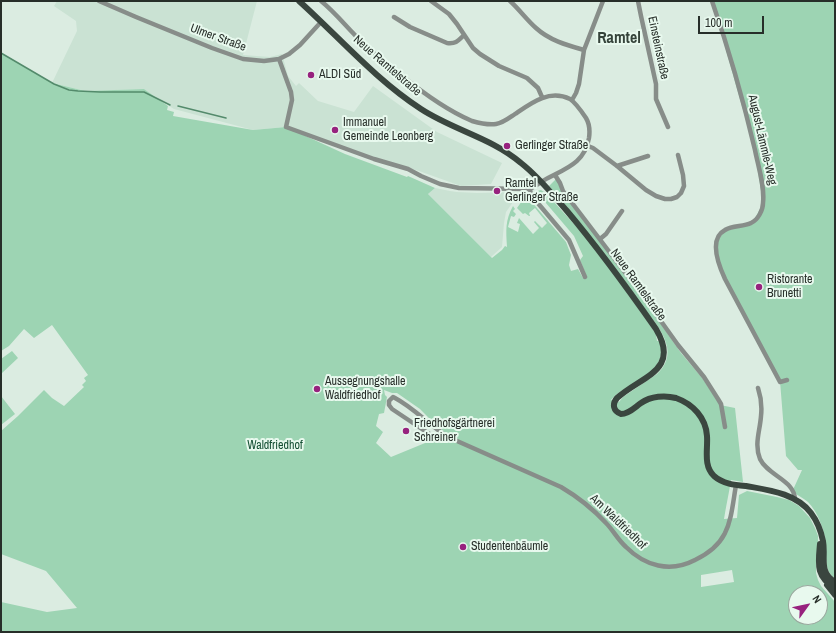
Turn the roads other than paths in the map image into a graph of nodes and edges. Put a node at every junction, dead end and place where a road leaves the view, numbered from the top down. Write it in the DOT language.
graph roads {
  1 [pos="100,1"];
  2 [pos="299,1"];
  3 [pos="321,1"];
  4 [pos="431,1"];
  5 [pos="510,1"];
  6 [pos="603,1"];
  7 [pos="638,1"];
  8 [pos="712,1"];
  9 [pos="394,16"];
  10 [pos="321,22"];
  11 [pos="464,35"];
  12 [pos="584,50"];
  13 [pos="279,59"];
  14 [pos="542,97"];
  15 [pos="572,100"];
  16 [pos="668,127"];
  17 [pos="588,146"];
  18 [pos="678,154"];
  19 [pos="648,156"];
  20 [pos="616,166"];
  21 [pos="555,174"];
  22 [pos="541,182"];
  23 [pos="530,189"];
  24 [pos="622,211"];
  25 [pos="600,239"];
  26 [pos="585,277"];
  27 [pos="787,380"];
  28 [pos="758,388"];
  29 [pos="725,427"];
  30 [pos="448,437"];
  31 [pos="736,485"];
  32 [pos="795,500"];
  33 [pos="821,534"];
  34 [pos="825,580"];
  35 [pos="835,582"];
  36 [pos="835,588"];
  37 [pos="835,595"];
  1 -- 13 [label="street, Ulmer Straße"];
  2 -- 10 [label="main road, Neue Ramtelstraße"];
  3 -- 14 [label="street"];
  4 -- 11 [label="street"];
  5 -- 12 [label="street"];
  6 -- 12 [label="street"];
  7 -- 16 [label="street, Einsteinstraße"];
  8 -- 27 [label="street, August-Lämmle-Weg"];
  9 -- 11 [label="street"];
  10 -- 13 [label="street, Ulmer Straße"];
  10 -- 22 [label="main road, Neue Ramtelstraße"];
  11 -- 14 [label="street"];
  12 -- 15 [label="street"];
  13 -- 23 [label="street"];
  14 -- 15 [label="street"];
  15 -- 17 [label="street"];
  17 -- 20 [label="street"];
  17 -- 21 [label="street"];
  18 -- 20 [label="street"];
  19 -- 20 [label="street"];
  21 -- 22 [label="street"];
  21 -- 25 [label="street"];
  22 -- 23 [label="street"];
  22 -- 31 [label="main road, Neue Ramtelstraße"];
  23 -- 26 [label="street"];
  24 -- 25 [label="street"];
  25 -- 29 [label="street"];
  28 -- 32 [label="street"];
  30 -- 30 [label="street, Am Waldfriedhof"];
  30 -- 31 [label="street, Am Waldfriedhof"];
  31 -- 32 [label="main road, Neue Ramtelstraße"];
  32 -- 33 [label="main road, Neue Ramtelstraße"];
  33 -- 34 [label="main road, Neue Ramtelstraße"];
  33 -- 35 [label="main road, Neue Ramtelstraße"];
  34 -- 36 [label="main road"];
  34 -- 37 [label="main road, Neue Ramtelstraße"];
}
